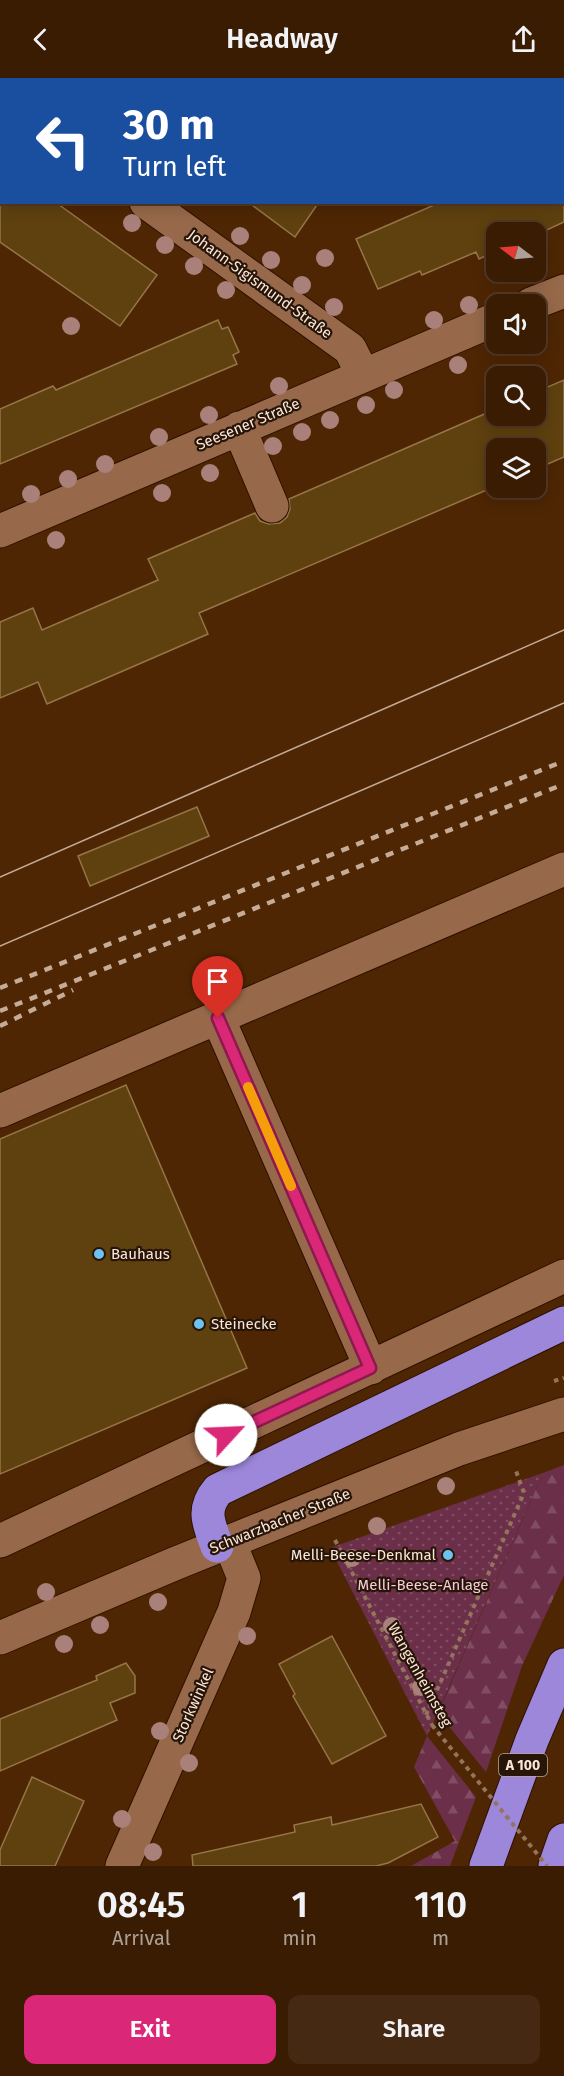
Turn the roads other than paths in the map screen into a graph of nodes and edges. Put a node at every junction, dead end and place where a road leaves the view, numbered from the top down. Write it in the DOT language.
graph roads {
  1 [pos="149,204"];
  2 [pos="564,291"];
  3 [pos="546,298"];
  4 [pos="486,323"];
  5 [pos="363,375"];
  6 [pos="239,428"];
  7 [pos="272,506"];
  8 [pos="0,531"];
  9 [pos="564,869"];
  10 [pos="218,1018"];
  11 [pos="0,1111"];
  12 [pos="564,1276"];
  13 [pos="564,1323"];
  14 [pos="370,1368"];
  15 [pos="550,1419"];
  16 [pos="0,1540"];
  17 [pos="223,1544"];
  18 [pos="0,1638"];
  19 [pos="564,1665"];
  20 [pos="564,1840"];
  21 [pos="122,1866"];
  22 [pos="486,1866"];
  23 [pos="555,1866"];
  1 -- 5 [label="street, Johann-Sigismund-Straße"];
  2 -- 3 [label="street"];
  4 -- 5 [label="street, Seesener Straße"];
  5 -- 6 [label="street, Seesener Straße"];
  6 -- 7 [label="street"];
  6 -- 8 [label="street, Seesener Straße"];
  9 -- 10 [label="street"];
  10 -- 11 [label="street"];
  10 -- 14 [label="street"];
  12 -- 14 [label="street"];
  13 -- 17 [label="highway"];
  14 -- 16 [label="street"];
  15 -- 17 [label="street, Schwarzbacher Straße"];
  17 -- 18 [label="street, Schwarzbacher Straße"];
  17 -- 21 [label="street, Storkwinkel"];
  19 -- 22 [label="highway, A 100"];
  20 -- 23 [label="highway"];
}
